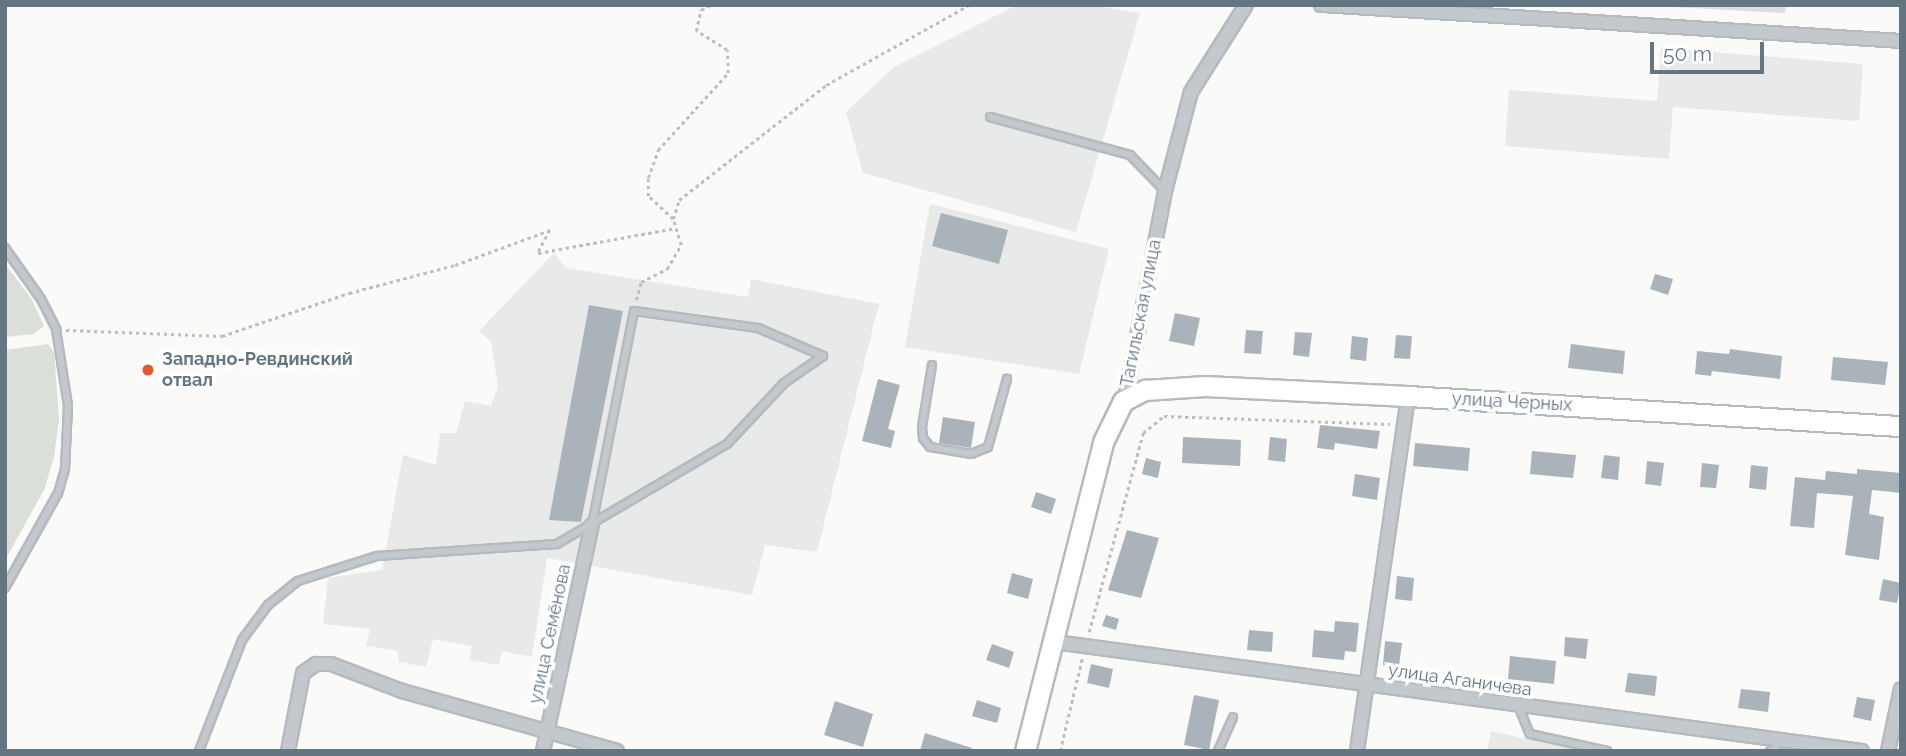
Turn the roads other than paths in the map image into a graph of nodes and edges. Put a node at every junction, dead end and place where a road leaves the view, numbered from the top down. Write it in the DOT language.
graph roads {
  1 [pos="1246,5"];
  2 [pos="1321,5"];
  3 [pos="1901,41"];
  4 [pos="990,117"];
  5 [pos="1165,191"];
  6 [pos="5,248"];
  7 [pos="932,365"];
  8 [pos="1007,379"];
  9 [pos="1408,396"];
  10 [pos="1125,399"];
  11 [pos="1901,426"];
  12 [pos="592,525"];
  13 [pos="5,588"];
  14 [pos="1055,642"];
  15 [pos="1364,685"];
  16 [pos="1901,689"];
  17 [pos="1518,705"];
  18 [pos="1233,717"];
  19 [pos="547,729"];
  20 [pos="1782,741"];
  21 [pos="199,751"];
  22 [pos="288,751"];
  23 [pos="543,751"];
  24 [pos="617,751"];
  25 [pos="1025,751"];
  26 [pos="1218,751"];
  27 [pos="1357,751"];
  28 [pos="1607,751"];
  29 [pos="1770,751"];
  30 [pos="1862,751"];
  31 [pos="1888,751"];
  1 -- 5 [label="street, Тагильская улица"];
  2 -- 3 [label="street"];
  4 -- 5 [label="lane"];
  5 -- 10 [label="street, Тагильская улица"];
  6 -- 13 [label="lane"];
  7 -- 8 [label="lane"];
  9 -- 10 [label="main road, улица Черных"];
  9 -- 11 [label="main road, улица Черных"];
  9 -- 15 [label="street"];
  10 -- 14 [label="main road, Тагильская улица"];
  12 -- 12 [label="lane"];
  12 -- 19 [label="street, улица Семёнова"];
  12 -- 21 [label="lane"];
  14 -- 15 [label="street, улица Аганичева"];
  14 -- 25 [label="main road, Тагильская улица"];
  15 -- 17 [label="street, улица Аганичева"];
  15 -- 27 [label="street"];
  16 -- 31 [label="street"];
  17 -- 20 [label="street, улица Аганичева"];
  17 -- 28 [label="lane"];
  18 -- 26 [label="lane"];
  19 -- 22 [label="street"];
  19 -- 23 [label="street, улица Семёнова"];
  19 -- 24 [label="street"];
  20 -- 29 [label="lane"];
  20 -- 30 [label="street, улица Аганичева"];
}
